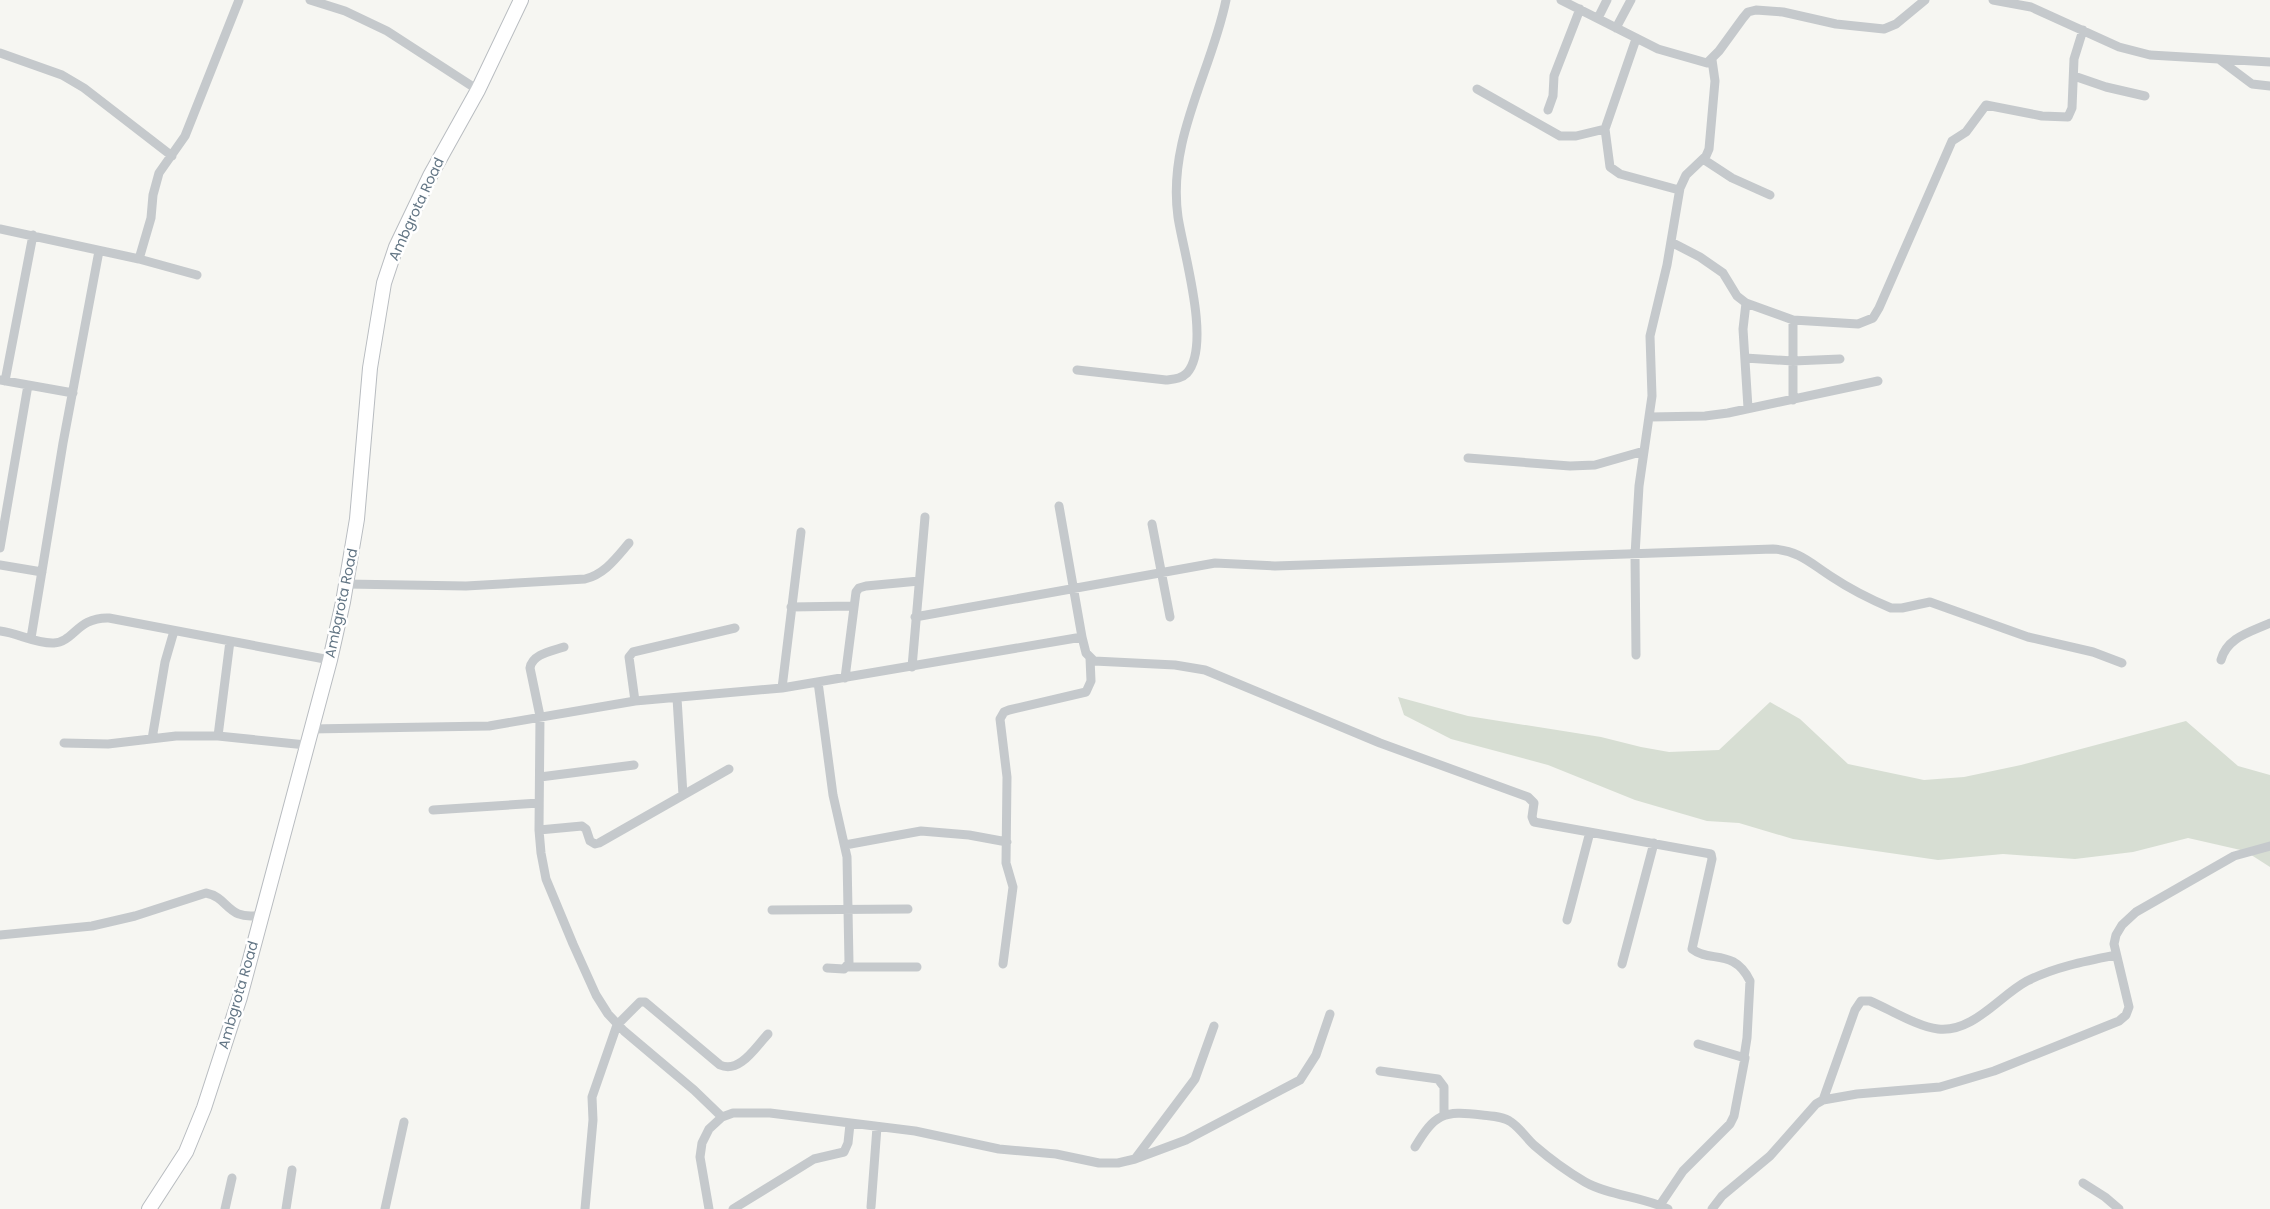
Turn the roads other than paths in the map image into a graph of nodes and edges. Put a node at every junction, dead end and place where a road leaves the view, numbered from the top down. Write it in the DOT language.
graph roads {
  1 [pos="239,0"];
  2 [pos="310,0"];
  3 [pos="521,0"];
  4 [pos="1226,0"];
  5 [pos="1562,0"];
  6 [pos="1607,0"];
  7 [pos="1631,0"];
  8 [pos="1925,0"];
  9 [pos="1993,0"];
  10 [pos="2032,3"];
  11 [pos="1580,10"];
  12 [pos="1598,18"];
  13 [pos="1616,28"];
  14 [pos="2083,30"];
  15 [pos="1636,39"];
  16 [pos="1,57"];
  17 [pos="1712,60"];
  18 [pos="2220,60"];
  19 [pos="2270,62"];
  20 [pos="2074,76"];
  21 [pos="2270,86"];
  22 [pos="1477,89"];
  23 [pos="478,90"];
  24 [pos="2145,96"];
  25 [pos="1548,110"];
  26 [pos="1605,128"];
  27 [pos="172,156"];
  28 [pos="1703,159"];
  29 [pos="1679,190"];
  30 [pos="1770,195"];
  31 [pos="0,228"];
  32 [pos="33,236"];
  33 [pos="1671,242"];
  34 [pos="99,252"];
  35 [pos="139,259"];
  36 [pos="197,275"];
  37 [pos="1746,303"];
  38 [pos="1793,320"];
  39 [pos="1745,358"];
  40 [pos="1840,359"];
  41 [pos="1793,361"];
  42 [pos="1077,370"];
  43 [pos="2,380"];
  44 [pos="1878,381"];
  45 [pos="28,385"];
  46 [pos="73,393"];
  47 [pos="1794,400"];
  48 [pos="1748,408"];
  49 [pos="1650,417"];
  50 [pos="1644,451"];
  51 [pos="1468,458"];
  52 [pos="1059,506"];
  53 [pos="925,517"];
  54 [pos="1152,524"];
  55 [pos="801,532"];
  56 [pos="629,543"];
  57 [pos="0,548"];
  58 [pos="1635,555"];
  59 [pos="0,564"];
  60 [pos="42,572"];
  61 [pos="1163,573"];
  62 [pos="919,581"];
  63 [pos="346,584"];
  64 [pos="1074,589"];
  65 [pos="853,606"];
  66 [pos="791,607"];
  67 [pos="916,617"];
  68 [pos="1170,617"];
  69 [pos="2270,623"];
  70 [pos="735,628"];
  71 [pos="0,631"];
  72 [pos="174,631"];
  73 [pos="31,638"];
  74 [pos="1082,638"];
  75 [pos="230,641"];
  76 [pos="564,647"];
  77 [pos="1636,655"];
  78 [pos="1090,658"];
  79 [pos="330,660"];
  80 [pos="2221,660"];
  81 [pos="2122,662"];
  82 [pos="912,667"];
  83 [pos="845,678"];
  84 [pos="818,682"];
  85 [pos="782,688"];
  86 [pos="677,698"];
  87 [pos="635,701"];
  88 [pos="540,716"];
  89 [pos="310,730"];
  90 [pos="218,736"];
  91 [pos="152,739"];
  92 [pos="64,743"];
  93 [pos="306,745"];
  94 [pos="634,765"];
  95 [pos="730,769"];
  96 [pos="540,777"];
  97 [pos="683,795"];
  98 [pos="539,803"];
  99 [pos="433,810"];
  100 [pos="539,830"];
  101 [pos="1590,832"];
  102 [pos="1007,842"];
  103 [pos="1654,843"];
  104 [pos="845,845"];
  105 [pos="2270,846"];
  106 [pos="848,909"];
  107 [pos="908,909"];
  108 [pos="772,910"];
  109 [pos="261,915"];
  110 [pos="1567,920"];
  111 [pos="0,935"];
  112 [pos="2116,955"];
  113 [pos="1003,964"];
  114 [pos="1622,964"];
  115 [pos="847,967"];
  116 [pos="917,967"];
  117 [pos="827,968"];
  118 [pos="1330,1014"];
  119 [pos="617,1025"];
  120 [pos="1214,1026"];
  121 [pos="768,1034"];
  122 [pos="1698,1044"];
  123 [pos="1744,1057"];
  124 [pos="1380,1071"];
  125 [pos="1822,1100"];
  126 [pos="1444,1114"];
  127 [pos="722,1117"];
  128 [pos="404,1122"];
  129 [pos="850,1124"];
  130 [pos="877,1127"];
  131 [pos="1415,1147"];
  132 [pos="1135,1159"];
  133 [pos="292,1170"];
  134 [pos="232,1178"];
  135 [pos="2083,1183"];
  136 [pos="1664,1207"];
  137 [pos="871,1208"];
  138 [pos="148,1209"];
  139 [pos="224,1209"];
  140 [pos="286,1209"];
  141 [pos="385,1209"];
  142 [pos="585,1209"];
  143 [pos="709,1209"];
  144 [pos="733,1209"];
  145 [pos="1712,1209"];
  146 [pos="2119,1209"];
  1 -- 27 [label="street"];
  2 -- 23 [label="street"];
  3 -- 23 [label="main road, Ambgrota Road"];
  4 -- 42 [label="street"];
  5 -- 11 [label="street"];
  6 -- 12 [label="street"];
  7 -- 13 [label="street"];
  8 -- 17 [label="street"];
  9 -- 10 [label="street"];
  10 -- 14 [label="street"];
  11 -- 12 [label="street"];
  11 -- 25 [label="street"];
  12 -- 13 [label="street"];
  13 -- 15 [label="street"];
  14 -- 18 [label="street"];
  14 -- 20 [label="street"];
  15 -- 17 [label="street"];
  15 -- 26 [label="street"];
  16 -- 27 [label="street"];
  17 -- 28 [label="street"];
  18 -- 19 [label="street"];
  18 -- 21 [label="street"];
  20 -- 24 [label="street"];
  20 -- 38 [label="street"];
  22 -- 26 [label="street"];
  23 -- 63 [label="main road, Ambgrota Road"];
  26 -- 29 [label="street"];
  27 -- 35 [label="street"];
  28 -- 29 [label="street"];
  28 -- 30 [label="street"];
  29 -- 33 [label="street"];
  31 -- 32 [label="street"];
  32 -- 34 [label="street"];
  32 -- 43 [label="street"];
  33 -- 37 [label="street"];
  33 -- 49 [label="street"];
  34 -- 35 [label="street"];
  34 -- 46 [label="street"];
  35 -- 36 [label="street"];
  37 -- 38 [label="street"];
  37 -- 39 [label="street"];
  38 -- 41 [label="street"];
  39 -- 41 [label="street"];
  39 -- 48 [label="street"];
  40 -- 41 [label="street"];
  41 -- 47 [label="street"];
  43 -- 45 [label="street"];
  44 -- 47 [label="street"];
  45 -- 46 [label="street"];
  45 -- 57 [label="street"];
  46 -- 60 [label="street"];
  47 -- 48 [label="street"];
  48 -- 49 [label="street"];
  49 -- 50 [label="street"];
  50 -- 51 [label="street"];
  50 -- 58 [label="street"];
  52 -- 64 [label="street"];
  53 -- 62 [label="street"];
  54 -- 61 [label="street"];
  55 -- 66 [label="street"];
  56 -- 63 [label="street"];
  58 -- 61 [label="street"];
  58 -- 77 [label="street"];
  58 -- 81 [label="street"];
  59 -- 60 [label="street"];
  60 -- 73 [label="street"];
  61 -- 64 [label="street"];
  61 -- 68 [label="street"];
  62 -- 65 [label="street"];
  62 -- 67 [label="street"];
  63 -- 79 [label="main road, Ambgrota Road"];
  64 -- 67 [label="street"];
  64 -- 74 [label="street"];
  65 -- 66 [label="street"];
  65 -- 83 [label="street"];
  66 -- 85 [label="street"];
  67 -- 82 [label="street"];
  69 -- 80 [label="street"];
  70 -- 87 [label="street"];
  71 -- 73 [label="street"];
  72 -- 73 [label="street"];
  72 -- 75 [label="street"];
  72 -- 91 [label="street"];
  74 -- 78 [label="street"];
  74 -- 82 [label="street"];
  75 -- 79 [label="street"];
  75 -- 90 [label="street"];
  76 -- 88 [label="street"];
  78 -- 101 [label="street"];
  78 -- 102 [label="street"];
  79 -- 89 [label="main road, Ambgrota Road"];
  82 -- 83 [label="street"];
  83 -- 84 [label="street"];
  84 -- 85 [label="street"];
  84 -- 104 [label="street"];
  85 -- 86 [label="street"];
  86 -- 87 [label="street"];
  86 -- 97 [label="street"];
  87 -- 88 [label="street"];
  88 -- 89 [label="street"];
  88 -- 96 [label="street"];
  89 -- 93 [label="main road, Ambgrota Road"];
  90 -- 91 [label="street"];
  90 -- 93 [label="street"];
  91 -- 92 [label="street"];
  93 -- 109 [label="main road, Ambgrota Road"];
  94 -- 96 [label="street"];
  95 -- 97 [label="street"];
  96 -- 98 [label="street"];
  97 -- 100 [label="street"];
  98 -- 99 [label="street"];
  98 -- 100 [label="street"];
  100 -- 119 [label="street"];
  101 -- 103 [label="street"];
  101 -- 110 [label="street"];
  102 -- 104 [label="street"];
  102 -- 113 [label="street"];
  103 -- 114 [label="street"];
  103 -- 123 [label="street"];
  104 -- 106 [label="street"];
  105 -- 112 [label="street"];
  106 -- 107 [label="street"];
  106 -- 108 [label="street"];
  106 -- 115 [label="street"];
  109 -- 111 [label="street"];
  109 -- 138 [label="main road, Ambgrota Road"];
  112 -- 125 [label="street"];
  112 -- 125 [label="street"];
  115 -- 116 [label="street"];
  115 -- 117 [label="street"];
  118 -- 132 [label="street"];
  119 -- 121 [label="street"];
  119 -- 127 [label="street"];
  119 -- 142 [label="street"];
  120 -- 132 [label="street"];
  122 -- 123 [label="street"];
  123 -- 136 [label="street"];
  124 -- 126 [label="street"];
  125 -- 145 [label="street"];
  126 -- 131 [label="street"];
  126 -- 136 [label="street"];
  127 -- 129 [label="street"];
  127 -- 143 [label="street"];
  128 -- 141 [label="street"];
  129 -- 130 [label="street"];
  129 -- 144 [label="street"];
  130 -- 132 [label="street"];
  130 -- 137 [label="street"];
  133 -- 140 [label="street"];
  134 -- 139 [label="street"];
  135 -- 146 [label="street"];
}
